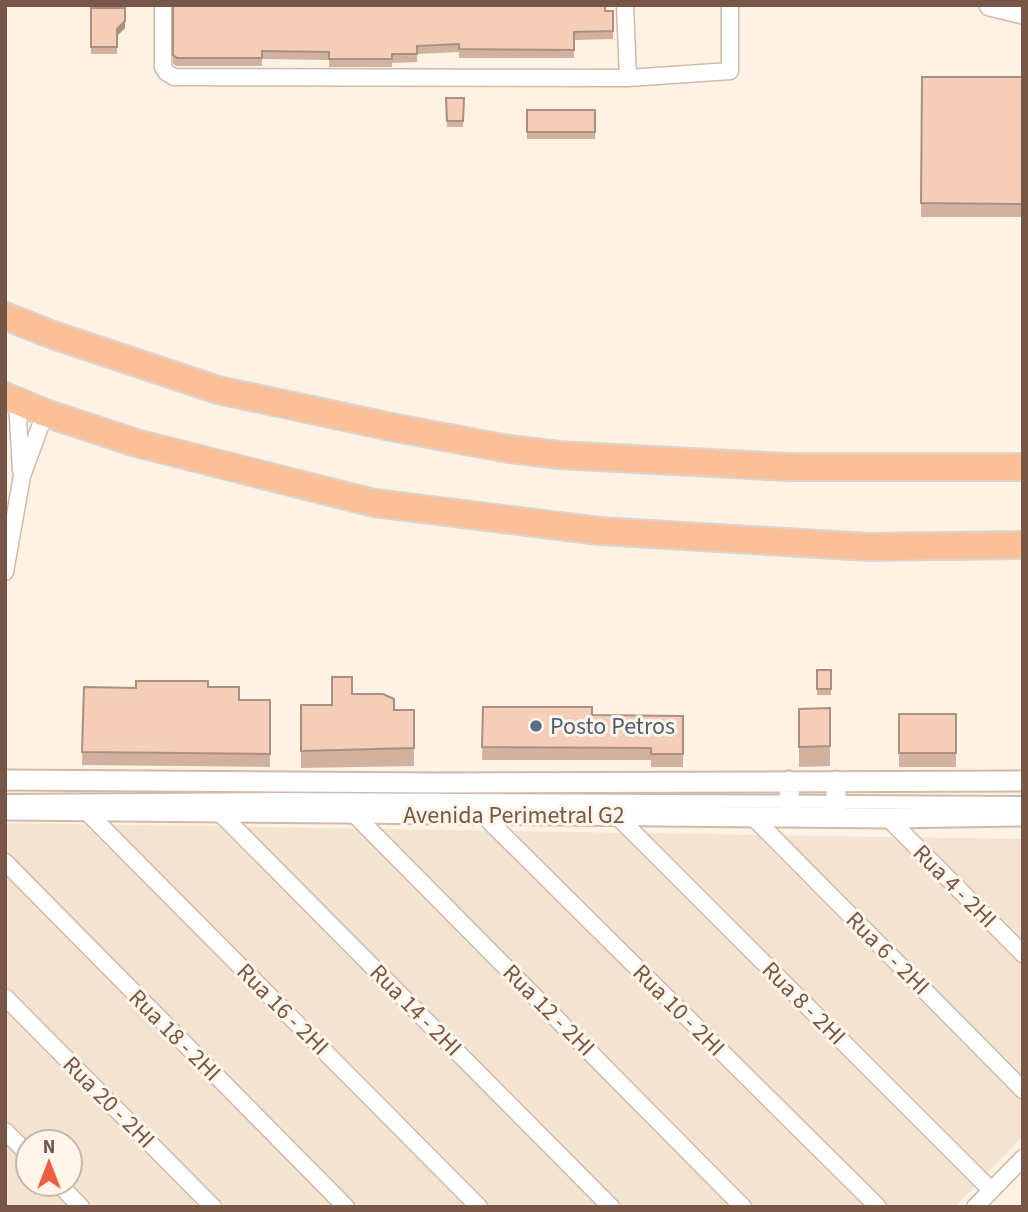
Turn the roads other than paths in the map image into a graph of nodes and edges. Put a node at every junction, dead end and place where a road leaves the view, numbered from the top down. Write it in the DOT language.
graph roads {
  1 [pos="163,5"];
  2 [pos="625,5"];
  3 [pos="730,5"];
  4 [pos="990,5"];
  5 [pos="1023,13"];
  6 [pos="628,78"];
  7 [pos="5,316"];
  8 [pos="11,399"];
  9 [pos="46,414"];
  10 [pos="1023,467"];
  11 [pos="22,475"];
  12 [pos="1023,545"];
  13 [pos="5,572"];
  14 [pos="5,780"];
  15 [pos="1023,780"];
  16 [pos="789,781"];
  17 [pos="836,781"];
  18 [pos="275,797"];
  19 [pos="322,798"];
  20 [pos="5,801"];
  21 [pos="789,809"];
  22 [pos="836,809"];
  23 [pos="5,810"];
  24 [pos="88,813"];
  25 [pos="481,813"];
  26 [pos="221,814"];
  27 [pos="354,814"];
  28 [pos="1021,814"];
  29 [pos="617,815"];
  30 [pos="753,817"];
  31 [pos="888,818"];
  32 [pos="5,862"];
  33 [pos="1023,954"];
  34 [pos="5,997"];
  35 [pos="1023,1090"];
  36 [pos="1023,1158"];
  37 [pos="991,1190"];
  38 [pos="213,1207"];
  39 [pos="346,1207"];
  40 [pos="479,1207"];
  41 [pos="611,1207"];
  42 [pos="743,1207"];
  43 [pos="878,1207"];
  44 [pos="975,1207"];
  1 -- 6 [label="street"];
  2 -- 6 [label="street"];
  3 -- 6 [label="street"];
  4 -- 5 [label="main road"];
  7 -- 10 [label="highway"];
  8 -- 9 [label="highway"];
  8 -- 11 [label="street"];
  9 -- 11 [label="street"];
  9 -- 12 [label="highway"];
  11 -- 13 [label="street"];
  14 -- 18 [label="street, Avenida Perimetral G2"];
  15 -- 17 [label="street, Avenida Perimetral G2"];
  16 -- 17 [label="street, Avenida Perimetral G2"];
  16 -- 19 [label="street, Avenida Perimetral G2"];
  16 -- 21 [label="street"];
  17 -- 22 [label="street"];
  18 -- 19 [label="street, Avenida Perimetral G2"];
  18 -- 19 [label="street, Avenida Perimetral G2"];
  18 -- 20 [label="street"];
  18 -- 26 [label="street, Avenida Perimetral G2"];
  19 -- 21 [label="street"];
  19 -- 27 [label="street, Avenida Perimetral G2"];
  21 -- 22 [label="street, Avenida Perimetral G2"];
  21 -- 30 [label="street, Avenida Perimetral G2"];
  22 -- 28 [label="street"];
  22 -- 31 [label="street, Avenida Perimetral G2"];
  23 -- 24 [label="street, Avenida Perimetral G2"];
  24 -- 26 [label="street, Avenida Perimetral G2"];
  24 -- 40 [label="street, Rua 16 - 2HI"];
  25 -- 27 [label="street, Avenida Perimetral G2"];
  25 -- 29 [label="street, Avenida Perimetral G2"];
  25 -- 43 [label="street, Rua 10 - 2HI"];
  26 -- 41 [label="street, Rua 14 - 2HI"];
  27 -- 42 [label="street, Rua 12 - 2HI"];
  28 -- 31 [label="street, Avenida Perimetral G2"];
  29 -- 30 [label="street, Avenida Perimetral G2"];
  29 -- 37 [label="street, Rua 8 - 2HI"];
  30 -- 35 [label="street, Rua 6 - 2HI"];
  31 -- 33 [label="street, Rua 4 - 2HI"];
  32 -- 39 [label="street, Rua 18 - 2HI"];
  34 -- 38 [label="street, Rua 20 - 2HI"];
  36 -- 37 [label="street"];
  37 -- 44 [label="street"];
}
